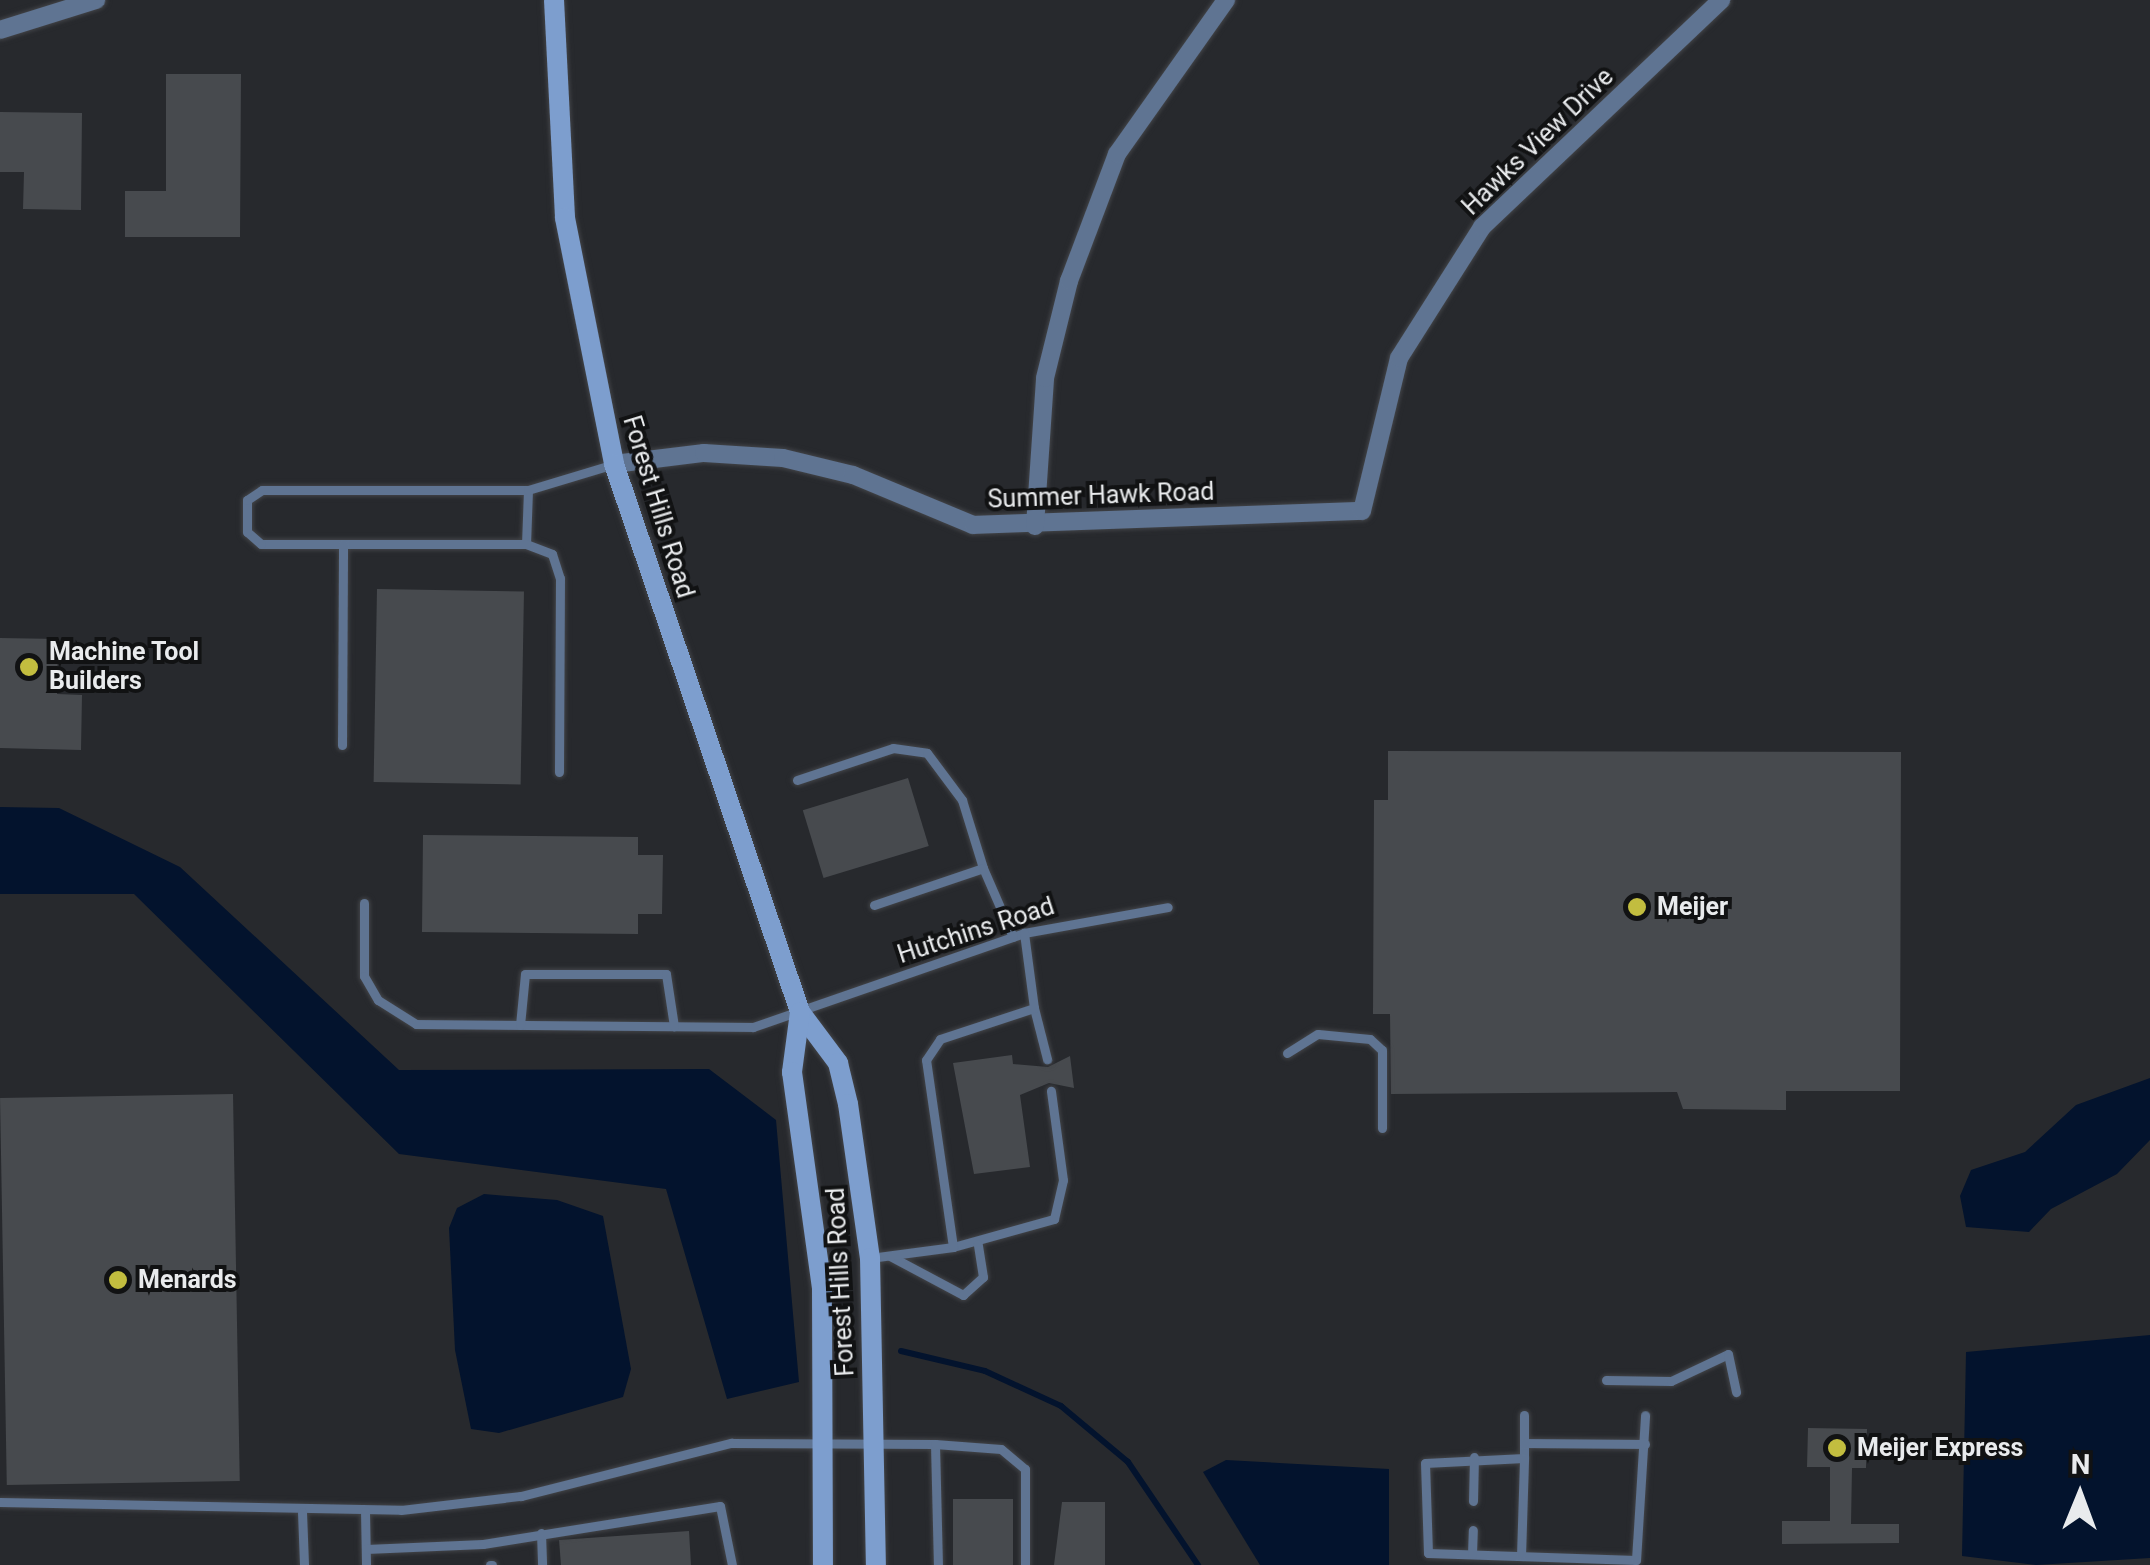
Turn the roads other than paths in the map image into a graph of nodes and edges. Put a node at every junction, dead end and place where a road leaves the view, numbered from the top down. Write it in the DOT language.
graph roads {
  1 [pos="96,0"];
  2 [pos="554,0"];
  3 [pos="1226,0"];
  4 [pos="1721,0"];
  5 [pos="0,30"];
  6 [pos="614,464"];
  7 [pos="528,490"];
  8 [pos="1362,511"];
  9 [pos="1035,526"];
  10 [pos="343,544"];
  11 [pos="526,544"];
  12 [pos="342,745"];
  13 [pos="560,772"];
  14 [pos="797,780"];
  15 [pos="983,868"];
  16 [pos="364,904"];
  17 [pos="874,905"];
  18 [pos="1168,908"];
  19 [pos="1018,935"];
  20 [pos="1034,1008"];
  21 [pos="800,1012"];
  22 [pos="520,1025"];
  23 [pos="674,1026"];
  24 [pos="1288,1054"];
  25 [pos="1047,1059"];
  26 [pos="1051,1091"];
  27 [pos="1382,1128"];
  28 [pos="978,1244"];
  29 [pos="953,1248"];
  30 [pos="880,1257"];
  31 [pos="1606,1380"];
  32 [pos="1736,1392"];
  33 [pos="1524,1414"];
  34 [pos="1645,1414"];
  35 [pos="822,1442"];
  36 [pos="873,1443"];
  37 [pos="1524,1443"];
  38 [pos="935,1444"];
  39 [pos="1645,1444"];
  40 [pos="1474,1457"];
  41 [pos="1524,1458"];
  42 [pos="1473,1501"];
  43 [pos="0,1502"];
  44 [pos="365,1511"];
  45 [pos="302,1512"];
  46 [pos="1473,1530"];
  47 [pos="541,1533"];
  48 [pos="366,1550"];
  49 [pos="1472,1554"];
  50 [pos="1522,1556"];
  51 [pos="304,1565"];
  52 [pos="366,1565"];
  53 [pos="542,1565"];
  54 [pos="732,1565"];
  55 [pos="823,1565"];
  56 [pos="876,1565"];
  57 [pos="938,1565"];
  58 [pos="1026,1565"];
  1 -- 5 [label="street"];
  2 -- 6 [label="street, Forest Hills Road"];
  3 -- 9 [label="street"];
  4 -- 8 [label="street, Hawks View Drive"];
  6 -- 7 [label="lane"];
  6 -- 9 [label="street, Summer Hawk Road"];
  6 -- 21 [label="street, Forest Hills Road"];
  7 -- 10 [label="lane"];
  7 -- 11 [label="lane"];
  8 -- 9 [label="street, Summer Hawk Road"];
  10 -- 11 [label="lane"];
  10 -- 12 [label="lane"];
  11 -- 13 [label="lane"];
  14 -- 15 [label="lane"];
  15 -- 17 [label="lane"];
  15 -- 19 [label="lane"];
  16 -- 22 [label="lane, Hutchins Road"];
  18 -- 19 [label="lane, Hutchins Road"];
  19 -- 20 [label="lane"];
  19 -- 21 [label="lane, Hutchins Road"];
  20 -- 25 [label="lane"];
  20 -- 29 [label="lane"];
  21 -- 23 [label="lane, Hutchins Road"];
  21 -- 30 [label="street, Forest Hills Road"];
  21 -- 35 [label="street, Forest Hills Road"];
  22 -- 23 [label="lane, Hutchins Road"];
  22 -- 23 [label="lane"];
  24 -- 27 [label="lane"];
  26 -- 28 [label="lane"];
  28 -- 29 [label="lane"];
  28 -- 30 [label="lane"];
  29 -- 30 [label="lane"];
  30 -- 36 [label="street, Forest Hills Road"];
  31 -- 32 [label="lane"];
  33 -- 37 [label="lane"];
  34 -- 39 [label="lane"];
  35 -- 36 [label="lane"];
  35 -- 44 [label="lane"];
  35 -- 55 [label="street, Forest Hills Road"];
  36 -- 38 [label="lane"];
  36 -- 56 [label="street, Forest Hills Road"];
  37 -- 39 [label="lane"];
  37 -- 41 [label="lane"];
  38 -- 57 [label="lane"];
  38 -- 58 [label="lane"];
  39 -- 50 [label="lane"];
  40 -- 41 [label="lane"];
  40 -- 42 [label="lane"];
  40 -- 49 [label="lane"];
  41 -- 50 [label="lane"];
  43 -- 45 [label="lane"];
  44 -- 45 [label="lane"];
  44 -- 48 [label="lane"];
  45 -- 51 [label="lane"];
  46 -- 49 [label="lane"];
  47 -- 48 [label="lane"];
  47 -- 53 [label="lane"];
  47 -- 54 [label="lane"];
  48 -- 52 [label="lane"];
  49 -- 50 [label="lane"];
}
